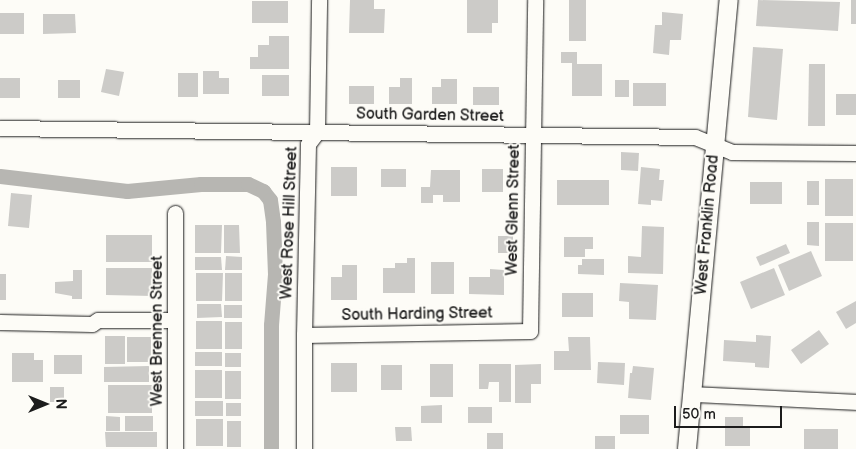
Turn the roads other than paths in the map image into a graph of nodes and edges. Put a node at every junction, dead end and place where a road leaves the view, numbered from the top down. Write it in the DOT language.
graph roads {
  1 [pos="318,0"];
  2 [pos="535,0"];
  3 [pos="728,0"];
  4 [pos="0,128"];
  5 [pos="317,132"];
  6 [pos="533,134"];
  7 [pos="715,145"];
  8 [pos="856,153"];
  9 [pos="175,213"];
  10 [pos="175,320"];
  11 [pos="0,322"];
  12 [pos="530,331"];
  13 [pos="304,335"];
  14 [pos="693,394"];
  15 [pos="856,402"];
  16 [pos="175,449"];
  17 [pos="304,449"];
  18 [pos="687,449"];
  1 -- 5 [label="street, West Rose Hill Street"];
  2 -- 6 [label="street, West Glenn Street"];
  3 -- 7 [label="street, West Franklin Road"];
  4 -- 5 [label="street, South Garden Street"];
  5 -- 6 [label="street, South Garden Street"];
  5 -- 13 [label="street, West Rose Hill Street"];
  6 -- 7 [label="street, South Garden Street"];
  6 -- 12 [label="street, West Glenn Street"];
  7 -- 8 [label="street, South Garden Street"];
  7 -- 14 [label="street, West Franklin Road"];
  9 -- 10 [label="street, West Brennen Street"];
  10 -- 11 [label="street"];
  10 -- 16 [label="street, West Brennen Street"];
  12 -- 13 [label="street, South Harding Street"];
  13 -- 17 [label="street, West Rose Hill Street"];
  14 -- 15 [label="street"];
  14 -- 18 [label="street, West Franklin Road"];
}
